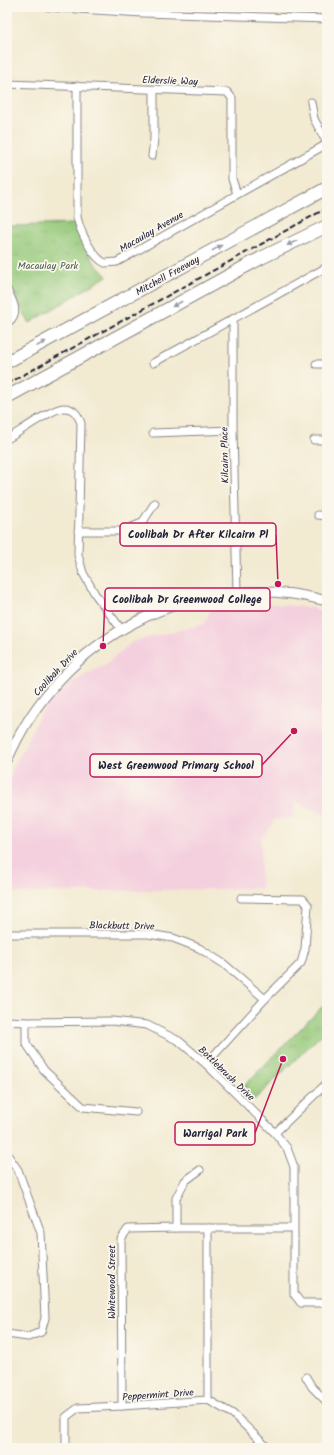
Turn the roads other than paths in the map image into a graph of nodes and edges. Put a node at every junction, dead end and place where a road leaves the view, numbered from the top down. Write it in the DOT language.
graph roads {
  1 [pos="47,7"];
  2 [pos="327,19"];
  3 [pos="7,84"];
  4 [pos="76,86"];
  5 [pos="154,90"];
  6 [pos="311,102"];
  7 [pos="327,144"];
  8 [pos="152,156"];
  9 [pos="327,188"];
  10 [pos="237,194"];
  11 [pos="327,226"];
  12 [pos="327,267"];
  13 [pos="7,290"];
  14 [pos="233,318"];
  15 [pos="7,322"];
  16 [pos="7,362"];
  17 [pos="153,363"];
  18 [pos="316,364"];
  19 [pos="327,364"];
  20 [pos="7,397"];
  21 [pos="233,430"];
  22 [pos="153,433"];
  23 [pos="7,439"];
  24 [pos="314,440"];
  25 [pos="327,440"];
  26 [pos="155,503"];
  27 [pos="318,516"];
  28 [pos="327,516"];
  29 [pos="78,531"];
  30 [pos="237,589"];
  31 [pos="327,595"];
  32 [pos="327,601"];
  33 [pos="119,627"];
  34 [pos="7,746"];
  35 [pos="7,761"];
  36 [pos="242,898"];
  37 [pos="7,934"];
  38 [pos="265,999"];
  39 [pos="7,1021"];
  40 [pos="26,1022"];
  41 [pos="206,1064"];
  42 [pos="327,1083"];
  43 [pos="136,1112"];
  44 [pos="275,1133"];
  45 [pos="7,1154"];
  46 [pos="200,1170"];
  47 [pos="176,1228"];
  48 [pos="208,1228"];
  49 [pos="293,1228"];
  50 [pos="327,1303"];
  51 [pos="7,1334"];
  52 [pos="306,1377"];
  53 [pos="208,1400"];
  54 [pos="327,1402"];
  55 [pos="122,1406"];
  56 [pos="66,1448"];
  57 [pos="268,1448"];
  1 -- 2 [label="street"];
  3 -- 4 [label="street, Elderslie Way"];
  4 -- 5 [label="street, Elderslie Way"];
  4 -- 10 [label="street, Macaulay Avenue"];
  5 -- 8 [label="street"];
  5 -- 10 [label="street, Elderslie Way"];
  6 -- 7 [label="street"];
  7 -- 10 [label="street, Macaulay Avenue"];
  16 -- 9 [label="highway, Mitchell Freeway, one-way"];
  11 -- 20 [label="highway, one-way"];
  12 -- 14 [label="street"];
  13 -- 15 [label="street"];
  14 -- 17 [label="street"];
  14 -- 21 [label="street, Kilcairn Place"];
  18 -- 19 [label="street"];
  21 -- 22 [label="street"];
  21 -- 30 [label="street, Kilcairn Place"];
  23 -- 29 [label="street"];
  24 -- 25 [label="street"];
  26 -- 29 [label="street"];
  27 -- 28 [label="street"];
  29 -- 33 [label="street"];
  30 -- 31 [label="main road, Coolibah Drive"];
  30 -- 32 [label="main road, Coolibah Drive"];
  30 -- 33 [label="main road, Coolibah Drive"];
  33 -- 34 [label="main road, Coolibah Drive"];
  33 -- 35 [label="main road, Coolibah Drive"];
  36 -- 38 [label="street"];
  37 -- 38 [label="street, Blackbutt Drive"];
  38 -- 41 [label="street"];
  39 -- 40 [label="street, Bottlebrush Drive"];
  40 -- 41 [label="street, Bottlebrush Drive"];
  40 -- 43 [label="street"];
  41 -- 44 [label="street, Bottlebrush Drive"];
  42 -- 44 [label="street"];
  44 -- 49 [label="street, Bottlebrush Drive"];
  45 -- 51 [label="street"];
  46 -- 47 [label="street"];
  47 -- 48 [label="street, Whitewood Street"];
  47 -- 55 [label="street, Whitewood Street"];
  48 -- 49 [label="street, Whitewood Street"];
  48 -- 53 [label="street"];
  49 -- 50 [label="street, Bottlebrush Drive"];
  52 -- 54 [label="street"];
  53 -- 55 [label="street, Peppermint Drive"];
  53 -- 57 [label="street, Peppermint Drive"];
  55 -- 56 [label="street, Peppermint Drive"];
}
